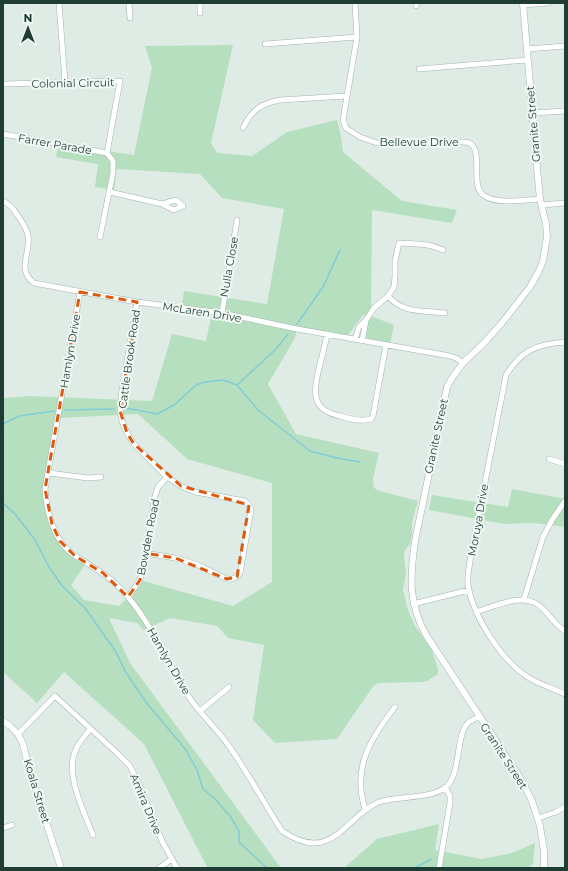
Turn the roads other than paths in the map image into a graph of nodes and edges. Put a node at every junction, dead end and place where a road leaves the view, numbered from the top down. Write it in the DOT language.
graph roads {
  1 [pos="59,3"];
  2 [pos="129,3"];
  3 [pos="200,3"];
  4 [pos="355,3"];
  5 [pos="548,3"];
  6 [pos="523,4"];
  7 [pos="200,13"];
  8 [pos="130,18"];
  9 [pos="357,37"];
  10 [pos="264,44"];
  11 [pos="565,46"];
  12 [pos="527,49"];
  13 [pos="527,60"];
  14 [pos="420,69"];
  15 [pos="65,82"];
  16 [pos="3,84"];
  17 [pos="346,96"];
  18 [pos="565,110"];
  19 [pos="532,113"];
  20 [pos="243,128"];
  21 [pos="3,134"];
  22 [pos="107,153"];
  23 [pos="539,191"];
  24 [pos="110,192"];
  25 [pos="531,200"];
  26 [pos="3,201"];
  27 [pos="541,202"];
  28 [pos="565,203"];
  29 [pos="162,204"];
  30 [pos="237,220"];
  31 [pos="100,237"];
  32 [pos="443,250"];
  33 [pos="80,292"];
  34 [pos="388,296"];
  35 [pos="137,302"];
  36 [pos="445,313"];
  37 [pos="222,314"];
  38 [pos="366,320"];
  39 [pos="327,334"];
  40 [pos="355,340"];
  41 [pos="362,341"];
  42 [pos="565,342"];
  43 [pos="386,345"];
  44 [pos="463,363"];
  45 [pos="549,459"];
  46 [pos="565,464"];
  47 [pos="49,473"];
  48 [pos="101,477"];
  49 [pos="167,477"];
  50 [pos="565,501"];
  51 [pos="145,554"];
  52 [pos="469,590"];
  53 [pos="128,597"];
  54 [pos="524,599"];
  55 [pos="413,604"];
  56 [pos="476,612"];
  57 [pos="565,631"];
  58 [pos="229,687"];
  59 [pos="565,694"];
  60 [pos="395,707"];
  61 [pos="200,711"];
  62 [pos="479,717"];
  63 [pos="3,721"];
  64 [pos="90,729"];
  65 [pos="18,734"];
  66 [pos="445,787"];
  67 [pos="565,807"];
  68 [pos="364,809"];
  69 [pos="538,818"];
  70 [pos="12,825"];
  71 [pos="3,828"];
  72 [pos="93,835"];
  73 [pos="172,859"];
  74 [pos="61,868"];
  75 [pos="159,868"];
  76 [pos="177,868"];
  77 [pos="439,868"];
  78 [pos="544,868"];
  1 -- 15 [label="street"];
  2 -- 8 [label="street"];
  3 -- 7 [label="street"];
  4 -- 9 [label="street, Bellevue Drive"];
  5 -- 6 [label="street"];
  6 -- 12 [label="street, Granite Street"];
  9 -- 10 [label="street"];
  9 -- 17 [label="street, Bellevue Drive"];
  11 -- 12 [label="street"];
  12 -- 13 [label="street, Granite Street"];
  13 -- 14 [label="street"];
  13 -- 19 [label="street, Granite Street"];
  15 -- 16 [label="street, Colonial Circuit"];
  15 -- 22 [label="street, Colonial Circuit"];
  17 -- 20 [label="street"];
  17 -- 25 [label="street, Bellevue Drive"];
  18 -- 19 [label="street"];
  19 -- 23 [label="street, Granite Street"];
  21 -- 22 [label="street, Farrer Parade"];
  22 -- 24 [label="street"];
  23 -- 25 [label="street"];
  23 -- 27 [label="street, Granite Street"];
  24 -- 29 [label="street"];
  24 -- 31 [label="street"];
  25 -- 27 [label="street, Bellevue Drive"];
  26 -- 33 [label="street, McLaren Drive"];
  27 -- 28 [label="street"];
  27 -- 44 [label="street, Granite Street"];
  30 -- 37 [label="street, Nulla Close"];
  32 -- 34 [label="street"];
  33 -- 35 [label="street, McLaren Drive"];
  33 -- 47 [label="street, Hamlyn Drive"];
  34 -- 36 [label="street"];
  34 -- 38 [label="street"];
  35 -- 37 [label="street, McLaren Drive"];
  35 -- 49 [label="street, Cattle Brook Road"];
  37 -- 39 [label="street, McLaren Drive"];
  38 -- 40 [label="street"];
  38 -- 41 [label="street"];
  39 -- 40 [label="street, McLaren Drive"];
  39 -- 43 [label="street"];
  40 -- 41 [label="street, McLaren Drive"];
  41 -- 43 [label="street, McLaren Drive"];
  42 -- 52 [label="street, Moruya Drive"];
  43 -- 44 [label="street, McLaren Drive"];
  44 -- 55 [label="street, Granite Street"];
  45 -- 46 [label="street"];
  47 -- 48 [label="street"];
  47 -- 53 [label="street, Hamlyn Drive"];
  49 -- 51 [label="street, Bowden Road"];
  49 -- 51 [label="street, Cattle Brook Road"];
  50 -- 54 [label="street"];
  51 -- 53 [label="street, Bowden Road"];
  52 -- 55 [label="street"];
  52 -- 56 [label="street, Moruya Drive"];
  53 -- 61 [label="street, Hamlyn Drive"];
  54 -- 56 [label="street"];
  54 -- 57 [label="street"];
  55 -- 62 [label="street, Granite Street"];
  56 -- 59 [label="street, Moruya Drive"];
  58 -- 61 [label="street"];
  60 -- 68 [label="street"];
  61 -- 68 [label="street, Hamlyn Drive"];
  62 -- 66 [label="street"];
  62 -- 69 [label="street, Granite Street"];
  63 -- 65 [label="street"];
  64 -- 65 [label="street, Amira Drive"];
  64 -- 72 [label="street"];
  64 -- 73 [label="street, Amira Drive"];
  65 -- 74 [label="street, Koala Street"];
  66 -- 68 [label="street, Hamlyn Drive"];
  66 -- 77 [label="street"];
  67 -- 69 [label="street"];
  69 -- 78 [label="street, Granite Street"];
  70 -- 71 [label="street"];
  73 -- 75 [label="street"];
  73 -- 76 [label="street, Amira Drive"];
}
